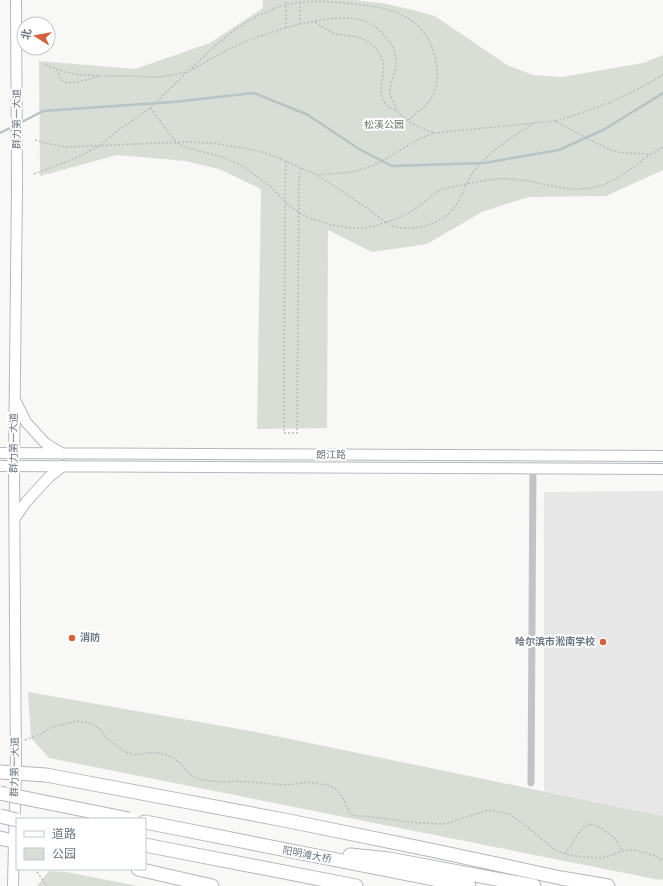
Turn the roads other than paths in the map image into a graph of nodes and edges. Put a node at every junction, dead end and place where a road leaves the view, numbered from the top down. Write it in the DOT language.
graph roads {
  1 [pos="16,0"];
  2 [pos="14,400"];
  3 [pos="0,453"];
  4 [pos="15,453"];
  5 [pos="63,454"];
  6 [pos="663,456"];
  7 [pos="0,466"];
  8 [pos="14,466"];
  9 [pos="64,466"];
  10 [pos="533,468"];
  11 [pos="663,468"];
  12 [pos="15,518"];
  13 [pos="0,772"];
  14 [pos="16,773"];
  15 [pos="531,783"];
  16 [pos="0,793"];
  17 [pos="0,816"];
  18 [pos="124,818"];
  19 [pos="16,820"];
  20 [pos="146,822"];
  21 [pos="0,838"];
  22 [pos="15,841"];
  23 [pos="146,845"];
  24 [pos="279,849"];
  25 [pos="142,870"];
  26 [pos="13,886"];
  27 [pos="212,886"];
  28 [pos="356,886"];
  29 [pos="468,886"];
  30 [pos="534,886"];
  31 [pos="608,886"];
  1 -- 2 [label="main road, 群力第一大道"];
  2 -- 4 [label="main road, 群力第一大道"];
  2 -- 5 [label="main road"];
  3 -- 4 [label="main road, 朗江路"];
  4 -- 5 [label="main road, 朗江路"];
  4 -- 8 [label="main road, 群力第一大道"];
  5 -- 6 [label="main road, 朗江路"];
  7 -- 8 [label="main road, 朗江路"];
  8 -- 9 [label="main road, 朗江路"];
  8 -- 12 [label="main road, 群力第一大道"];
  9 -- 10 [label="main road, 朗江路"];
  9 -- 12 [label="main road"];
  10 -- 11 [label="main road, 朗江路"];
  10 -- 15 [label="street"];
  12 -- 14 [label="main road, 群力第一大道"];
  13 -- 14 [label="highway"];
  14 -- 22 [label="main road, 群力第一大道"];
  14 -- 31 [label="highway"];
  16 -- 18 [label="highway, bridge"];
  17 -- 19 [label="highway, bridge"];
  20 -- 24 [label="highway, 阳明滩大桥"];
  21 -- 22 [label="highway"];
  22 -- 26 [label="main road, 群力第一大道"];
  23 -- 28 [label="highway"];
  24 -- 29 [label="highway, 阳明滩大桥"];
  24 -- 30 [label="highway"];
  25 -- 27 [label="highway"];
}
